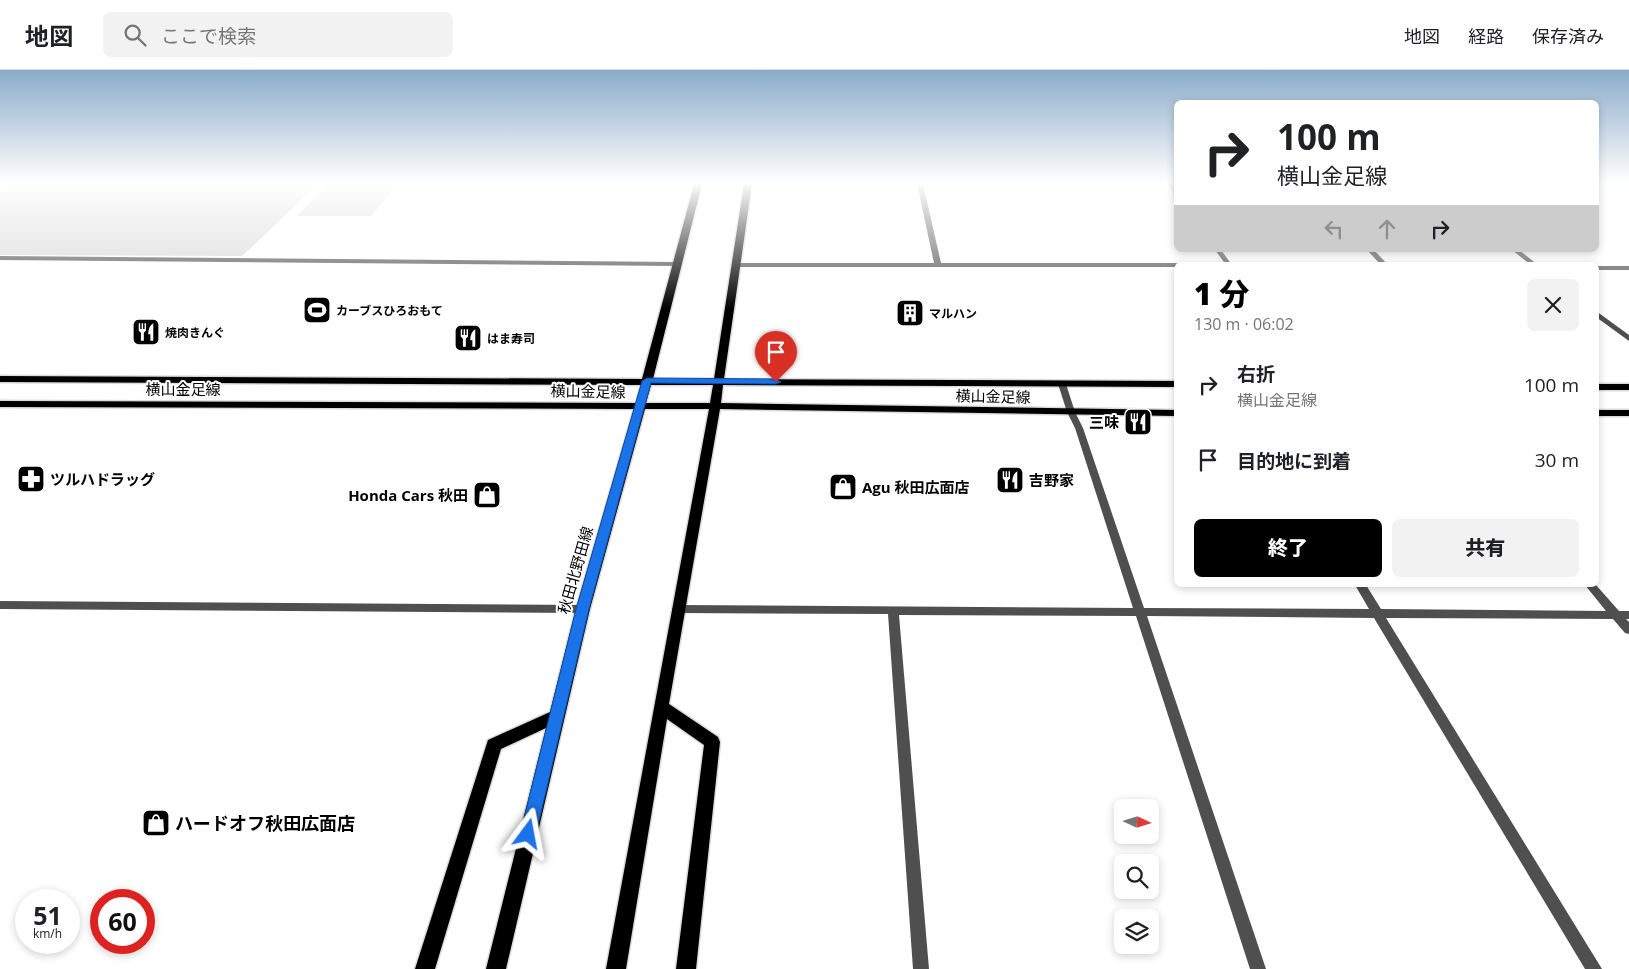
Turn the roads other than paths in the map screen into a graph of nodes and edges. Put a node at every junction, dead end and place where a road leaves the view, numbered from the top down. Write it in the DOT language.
graph roads {
  1 [pos="687,226"];
  2 [pos="742,226"];
  3 [pos="929,226"];
  4 [pos="1372,252"];
  5 [pos="1518,252"];
  6 [pos="0,258"];
  7 [pos="1382,262"];
  8 [pos="1531,262"];
  9 [pos="677,264"];
  10 [pos="737,264"];
  11 [pos="938,265"];
  12 [pos="1174,265"];
  13 [pos="1599,268"];
  14 [pos="1629,268"];
  15 [pos="1599,315"];
  16 [pos="1629,339"];
  17 [pos="0,379"];
  18 [pos="647,381"];
  19 [pos="719,381"];
  20 [pos="1062,384"];
  21 [pos="1174,384"];
  22 [pos="1599,387"];
  23 [pos="1629,387"];
  24 [pos="0,404"];
  25 [pos="715,406"];
  26 [pos="640,407"];
  27 [pos="1071,412"];
  28 [pos="1174,413"];
  29 [pos="1599,413"];
  30 [pos="1629,413"];
  31 [pos="1361,587"];
  32 [pos="1592,587"];
  33 [pos="0,605"];
  34 [pos="583,609"];
  35 [pos="678,609"];
  36 [pos="892,610"];
  37 [pos="1139,612"];
  38 [pos="1377,613"];
  39 [pos="1615,615"];
  40 [pos="1629,615"];
  41 [pos="1629,630"];
  42 [pos="660,707"];
  43 [pos="555,717"];
  44 [pos="425,969"];
  45 [pos="496,969"];
  46 [pos="616,969"];
  47 [pos="686,969"];
  48 [pos="921,969"];
  49 [pos="1258,969"];
  50 [pos="1594,969"];
  1 -- 9 [label="main road, 秋田北野田線"];
  2 -- 10 [label="main road"];
  3 -- 11 [label="street"];
  4 -- 7 [label="street"];
  5 -- 8 [label="street"];
  6 -- 9 [label="street"];
  9 -- 18 [label="main road, 秋田北野田線"];
  10 -- 11 [label="street"];
  10 -- 19 [label="main road"];
  11 -- 12 [label="street"];
  13 -- 14 [label="street"];
  15 -- 16 [label="street"];
  17 -- 18 [label="main road, 横山金足線"];
  18 -- 19 [label="main road, 横山金足線"];
  18 -- 26 [label="main road, 秋田北野田線"];
  19 -- 20 [label="main road, 横山金足線"];
  19 -- 25 [label="main road"];
  20 -- 21 [label="main road, 横山金足線"];
  20 -- 27 [label="street"];
  22 -- 23 [label="main road"];
  24 -- 26 [label="main road, 横山金足線"];
  25 -- 26 [label="main road, 横山金足線"];
  25 -- 27 [label="main road, 横山金足線"];
  25 -- 35 [label="main road"];
  26 -- 34 [label="main road, 秋田北野田線"];
  27 -- 28 [label="main road, 横山金足線"];
  27 -- 37 [label="street"];
  29 -- 30 [label="main road"];
  31 -- 38 [label="street"];
  32 -- 39 [label="street"];
  33 -- 34 [label="street"];
  34 -- 43 [label="main road, 秋田北野田線"];
  35 -- 36 [label="street"];
  35 -- 42 [label="main road"];
  36 -- 37 [label="street"];
  36 -- 48 [label="street"];
  37 -- 38 [label="street"];
  37 -- 49 [label="street"];
  38 -- 39 [label="street"];
  38 -- 50 [label="street"];
  39 -- 40 [label="street"];
  39 -- 41 [label="street"];
  42 -- 46 [label="main road"];
  42 -- 47 [label="main road"];
  43 -- 44 [label="main road"];
  43 -- 45 [label="main road, 秋田北野田線"];
}
